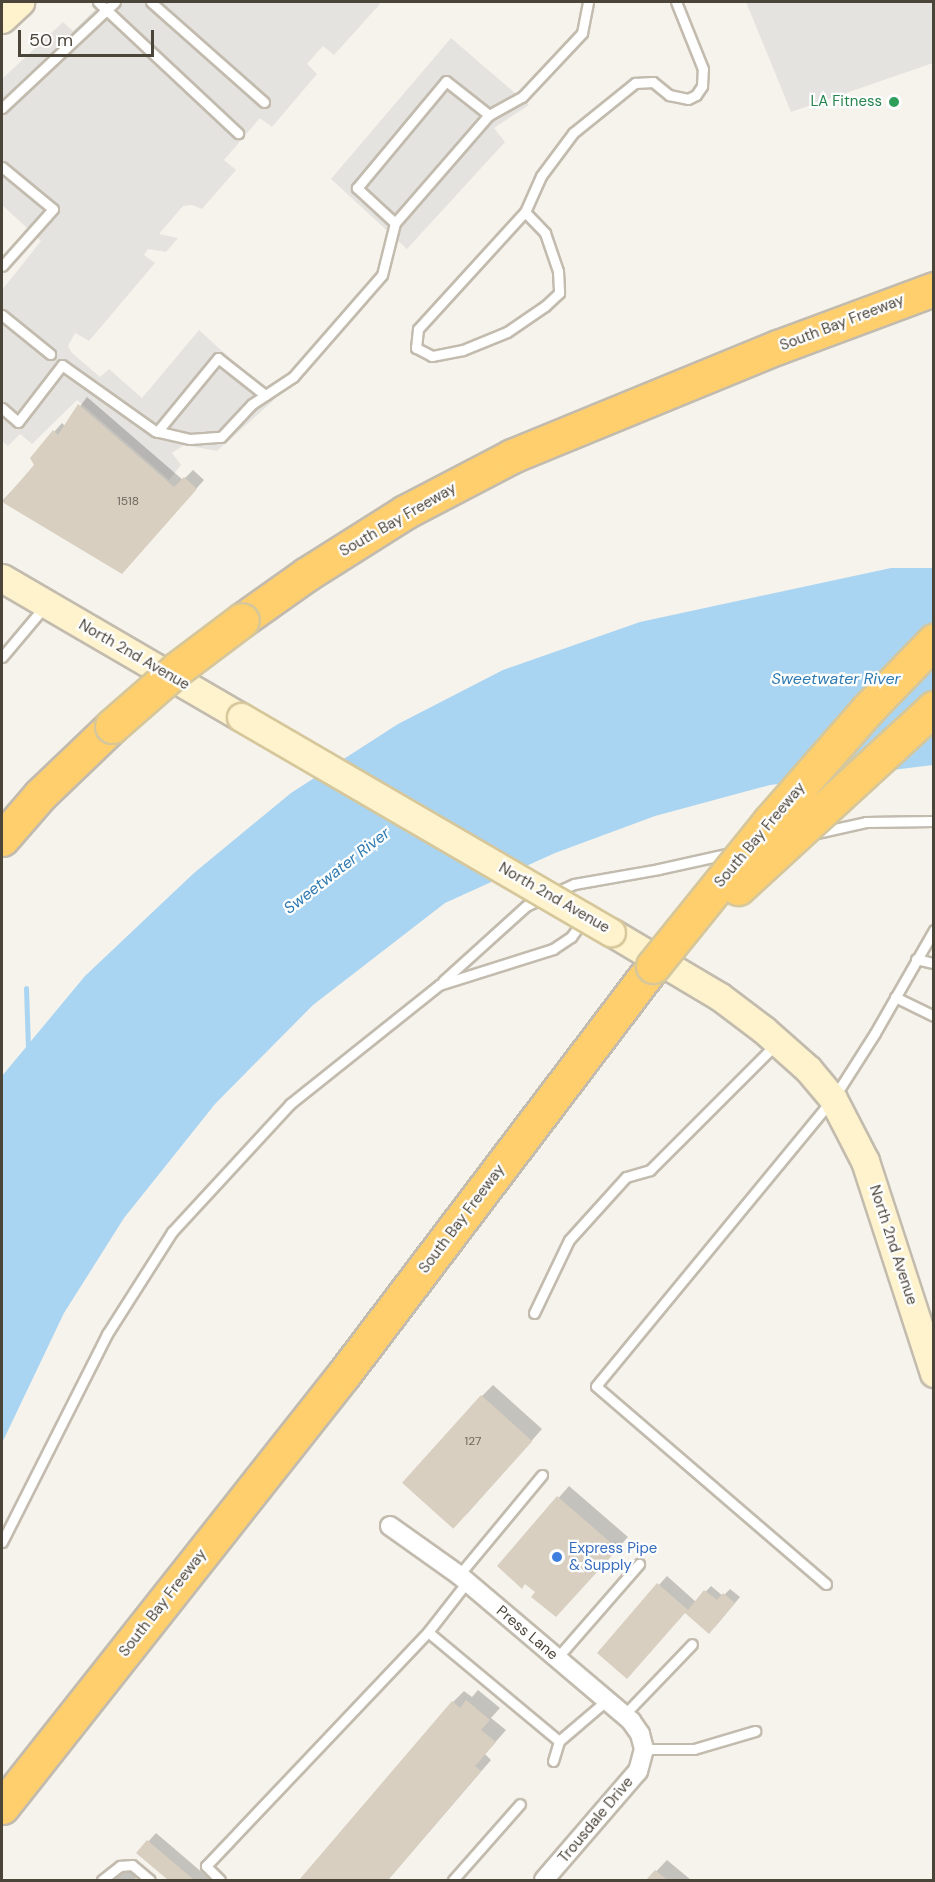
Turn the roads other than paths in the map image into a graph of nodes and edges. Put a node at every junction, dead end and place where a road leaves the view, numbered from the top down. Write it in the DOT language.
graph roads {
  1 [pos="20,2"];
  2 [pos="98,2"];
  3 [pos="115,2"];
  4 [pos="151,2"];
  5 [pos="588,2"];
  6 [pos="676,2"];
  7 [pos="105,10"];
  8 [pos="2,19"];
  9 [pos="264,102"];
  10 [pos="2,108"];
  11 [pos="489,115"];
  12 [pos="238,133"];
  13 [pos="2,167"];
  14 [pos="525,212"];
  15 [pos="395,223"];
  16 [pos="2,266"];
  17 [pos="933,289"];
  18 [pos="2,315"];
  19 [pos="50,354"];
  20 [pos="265,395"];
  21 [pos="2,408"];
  22 [pos="157,432"];
  23 [pos="2,578"];
  24 [pos="47,604"];
  25 [pos="933,641"];
  26 [pos="2,657"];
  27 [pos="933,708"];
  28 [pos="933,821"];
  29 [pos="2,840"];
  30 [pos="774,843"];
  31 [pos="762,846"];
  32 [pos="585,916"];
  33 [pos="933,930"];
  34 [pos="916,959"];
  35 [pos="933,963"];
  36 [pos="653,966"];
  37 [pos="439,985"];
  38 [pos="895,997"];
  39 [pos="933,1016"];
  40 [pos="778,1041"];
  41 [pos="833,1099"];
  42 [pos="534,1313"];
  43 [pos="933,1373"];
  44 [pos="542,1475"];
  45 [pos="390,1526"];
  46 [pos="2,1542"];
  47 [pos="639,1564"];
  48 [pos="463,1578"];
  49 [pos="826,1584"];
  50 [pos="428,1632"];
  51 [pos="692,1644"];
  52 [pos="557,1658"];
  53 [pos="606,1700"];
  54 [pos="624,1715"];
  55 [pos="754,1731"];
  56 [pos="559,1741"];
  57 [pos="644,1753"];
  58 [pos="553,1761"];
  59 [pos="520,1804"];
  60 [pos="2,1807"];
  61 [pos="102,1881"];
  62 [pos="150,1881"];
  63 [pos="220,1881"];
  64 [pos="453,1881"];
  65 [pos="544,1881"];
  1 -- 8 [label="street"];
  2 -- 7 [label="lane"];
  3 -- 7 [label="lane"];
  4 -- 9 [label="lane"];
  5 -- 11 [label="lane"];
  6 -- 14 [label="lane"];
  7 -- 10 [label="lane"];
  7 -- 12 [label="lane"];
  11 -- 15 [label="lane"];
  11 -- 15 [label="lane"];
  13 -- 16 [label="lane"];
  14 -- 14 [label="lane"];
  15 -- 20 [label="lane"];
  17 -- 29 [label="highway, South Bay Freeway, bridge"];
  18 -- 19 [label="lane"];
  20 -- 22 [label="lane"];
  20 -- 22 [label="lane"];
  21 -- 22 [label="lane"];
  23 -- 24 [label="street, North 2nd Avenue"];
  24 -- 26 [label="lane"];
  24 -- 32 [label="street, North 2nd Avenue, bridge"];
  25 -- 36 [label="highway, South Bay Freeway, bridge"];
  27 -- 36 [label="highway, bridge"];
  28 -- 30 [label="lane"];
  31 -- 37 [label="lane"];
  32 -- 37 [label="lane"];
  32 -- 40 [label="street, North 2nd Avenue, bridge"];
  33 -- 34 [label="lane"];
  34 -- 35 [label="lane"];
  34 -- 38 [label="lane"];
  36 -- 60 [label="highway, South Bay Freeway"];
  37 -- 46 [label="lane"];
  38 -- 39 [label="lane"];
  38 -- 41 [label="lane"];
  40 -- 41 [label="street, North 2nd Avenue"];
  40 -- 42 [label="lane"];
  41 -- 43 [label="street, North 2nd Avenue"];
  41 -- 49 [label="lane"];
  44 -- 48 [label="lane"];
  45 -- 48 [label="street, Press Lane"];
  47 -- 52 [label="lane"];
  48 -- 50 [label="lane"];
  48 -- 52 [label="street, Press Lane"];
  50 -- 56 [label="lane"];
  50 -- 63 [label="lane"];
  51 -- 54 [label="lane"];
  52 -- 53 [label="street, Press Lane"];
  53 -- 54 [label="street, Press Lane"];
  53 -- 56 [label="lane"];
  54 -- 57 [label="street, Press Lane"];
  55 -- 57 [label="lane"];
  56 -- 58 [label="lane"];
  57 -- 65 [label="street, Trousdale Drive"];
  59 -- 64 [label="lane"];
  61 -- 62 [label="lane"];
}
